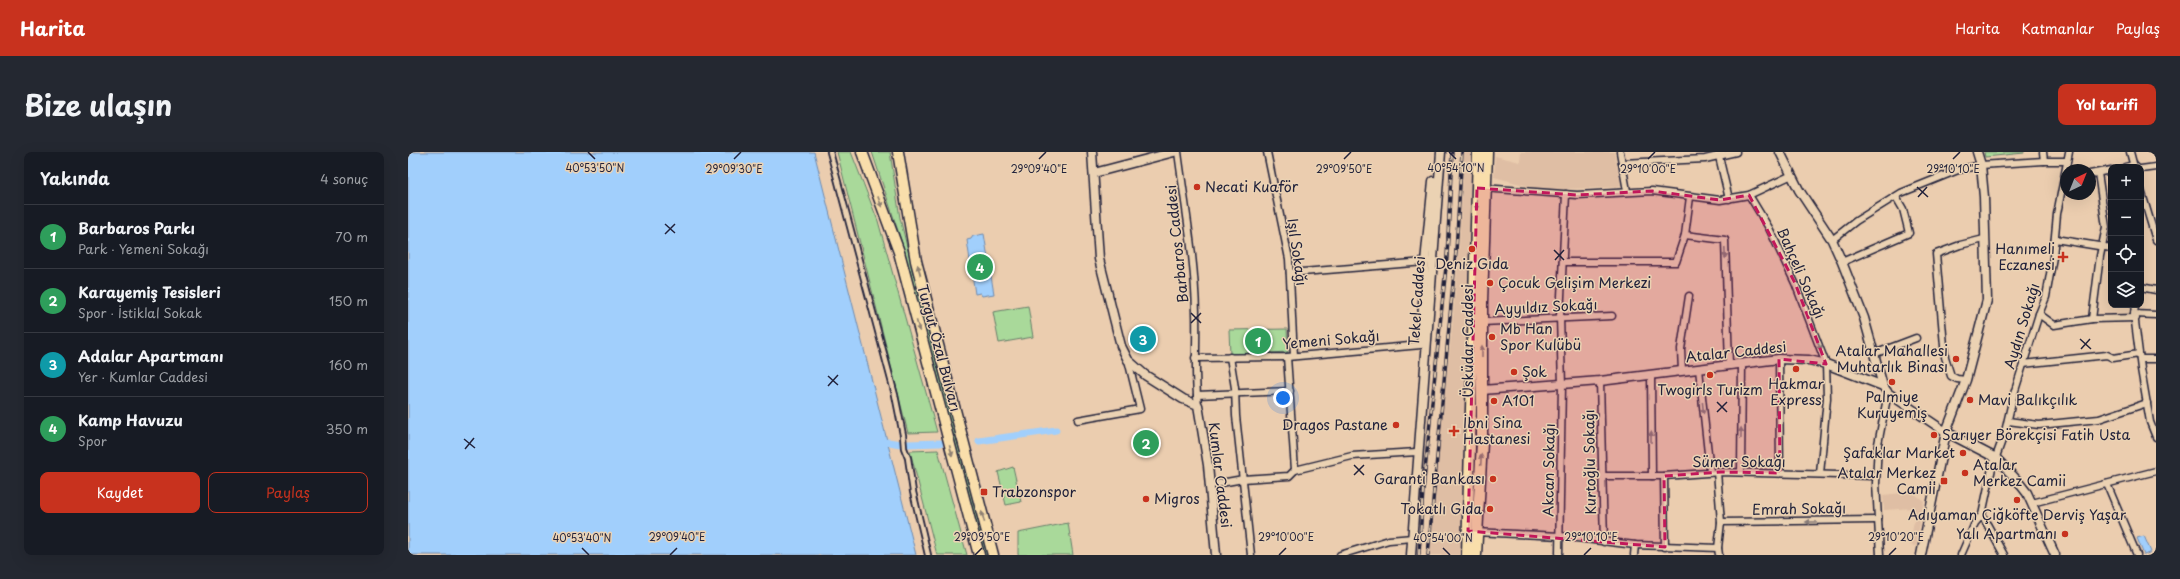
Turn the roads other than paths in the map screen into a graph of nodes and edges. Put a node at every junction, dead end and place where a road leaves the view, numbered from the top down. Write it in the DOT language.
graph roads {
  1 [pos="830,152"];
  2 [pos="862,152"];
  3 [pos="870,152"];
  4 [pos="893,152"];
  5 [pos="898,152"];
  6 [pos="1092,152"];
  7 [pos="1174,152"];
  8 [pos="1178,152"];
  9 [pos="1267,152"];
  10 [pos="1436,152"];
  11 [pos="1441,152"];
  12 [pos="1478,152"];
  13 [pos="1487,152"];
  14 [pos="1620,152"];
  15 [pos="1736,152"];
  16 [pos="1780,152"];
  17 [pos="1977,152"];
  18 [pos="2043,152"];
  19 [pos="2069,152"];
  20 [pos="2130,152"];
  21 [pos="1719,155"];
  22 [pos="1148,156"];
  23 [pos="2044,160"];
  24 [pos="2067,161"];
  25 [pos="1622,163"];
  26 [pos="2067,164"];
  27 [pos="2134,164"];
  28 [pos="1981,165"];
  29 [pos="2156,167"];
  30 [pos="2144,169"];
  31 [pos="2108,170"];
  32 [pos="902,172"];
  33 [pos="2098,172"];
  34 [pos="1094,173"];
  35 [pos="1792,175"];
  36 [pos="872,183"];
  37 [pos="1481,188"];
  38 [pos="1627,191"];
  39 [pos="1566,194"];
  40 [pos="1749,195"];
  41 [pos="1690,197"];
  42 [pos="1896,197"];
  43 [pos="1728,199"];
  44 [pos="2060,200"];
  45 [pos="2144,200"];
  46 [pos="1685,235"];
  47 [pos="1984,239"];
  48 [pos="2055,239"];
  49 [pos="1832,240"];
  50 [pos="2156,240"];
  51 [pos="2103,246"];
  52 [pos="2108,247"];
  53 [pos="1425,262"];
  54 [pos="1563,262"];
  55 [pos="1842,262"];
  56 [pos="1290,273"];
  57 [pos="2144,288"];
  58 [pos="2156,290"];
  59 [pos="1689,296"];
  60 [pos="2135,308"];
  61 [pos="2039,314"];
  62 [pos="2156,315"];
  63 [pos="1612,316"];
  64 [pos="2135,316"];
  65 [pos="1560,317"];
  66 [pos="2092,319"];
  67 [pos="1482,322"];
  68 [pos="1916,338"];
  69 [pos="1421,345"];
  70 [pos="1874,354"];
  71 [pos="1294,356"];
  72 [pos="2139,356"];
  73 [pos="1230,357"];
  74 [pos="1287,357"];
  75 [pos="1195,358"];
  76 [pos="1779,359"];
  77 [pos="2156,359"];
  78 [pos="1128,360"];
  79 [pos="1742,364"];
  80 [pos="1826,364"];
  81 [pos="2023,364"];
  82 [pos="1729,365"];
  83 [pos="1699,369"];
  84 [pos="1682,371"];
  85 [pos="1651,375"];
  86 [pos="1966,380"];
  87 [pos="1600,382"];
  88 [pos="1562,385"];
  89 [pos="1886,389"];
  90 [pos="1477,390"];
  91 [pos="1290,391"];
  92 [pos="1235,393"];
  93 [pos="1195,401"];
  94 [pos="2147,403"];
  95 [pos="1078,420"];
  96 [pos="2008,421"];
  97 [pos="1946,432"];
  98 [pos="2156,437"];
  99 [pos="1417,452"];
  100 [pos="1996,458"];
  101 [pos="1295,470"];
  102 [pos="2156,471"];
  103 [pos="1710,472"];
  104 [pos="1717,472"];
  105 [pos="1741,472"];
  106 [pos="1780,473"];
  107 [pos="1820,474"];
  108 [pos="1602,476"];
  109 [pos="1652,476"];
  110 [pos="1664,476"];
  111 [pos="1876,476"];
  112 [pos="1243,478"];
  113 [pos="2107,484"];
  114 [pos="1210,485"];
  115 [pos="2032,503"];
  116 [pos="1982,515"];
  117 [pos="1878,520"];
  118 [pos="1721,522"];
  119 [pos="1473,532"];
  120 [pos="1560,536"];
  121 [pos="1413,538"];
  122 [pos="1604,542"];
  123 [pos="1635,545"];
  124 [pos="1669,547"];
  125 [pos="1718,548"];
  126 [pos="1923,554"];
  127 [pos="928,555"];
  128 [pos="979,555"];
  129 [pos="993,555"];
  130 [pos="1216,555"];
  131 [pos="1251,555"];
  132 [pos="1340,555"];
  133 [pos="1411,555"];
  134 [pos="1467,555"];
  135 [pos="1476,555"];
  136 [pos="1559,555"];
  137 [pos="1634,555"];
  138 [pos="1672,555"];
  139 [pos="1719,555"];
  140 [pos="1880,555"];
  141 [pos="1961,555"];
  142 [pos="2004,555"];
  143 [pos="2055,555"];
  144 [pos="2137,555"];
  1 -- 127 [label="street"];
  2 -- 36 [label="main road, Turgut Özal Bulvarı"];
  3 -- 36 [label="main road"];
  4 -- 32 [label="main road"];
  5 -- 32 [label="main road, Turgut Özal Bulvarı"];
  6 -- 34 [label="street"];
  7 -- 22 [label="street"];
  8 -- 75 [label="street, Barbaros Caddesi"];
  9 -- 56 [label="street, Işıl Sokağı"];
  10 -- 53 [label="street, Tekel Caddesi"];
  11 -- 99 [label="street, Tekel Caddesi"];
  12 -- 37 [label="main road, Üsküdar Caddesi"];
  13 -- 37 [label="main road, Üsküdar Caddesi"];
  14 -- 25 [label="street"];
  15 -- 21 [label="street"];
  16 -- 35 [label="street"];
  17 -- 28 [label="street"];
  18 -- 23 [label="street"];
  19 -- 24 [label="street, Aydın Sokağı"];
  20 -- 27 [label="street"];
  21 -- 25 [label="street"];
  21 -- 43 [label="street"];
  22 -- 34 [label="street"];
  23 -- 24 [label="street"];
  23 -- 28 [label="street"];
  24 -- 26 [label="street, Aydın Sokağı"];
  25 -- 38 [label="street"];
  28 -- 42 [label="street"];
  28 -- 47 [label="street"];
  29 -- 30 [label="street"];
  31 -- 33 [label="street"];
  129 -- 32 [label="main road, Turgut Özal Bulvarı, one-way"];
  33 -- 51 [label="street"];
  34 -- 78 [label="street"];
  35 -- 40 [label="street"];
  35 -- 49 [label="street"];
  36 -- 128 [label="main road, Turgut Özal Bulvarı, one-way"];
  37 -- 39 [label="street"];
  37 -- 67 [label="main road, Üsküdar Caddesi"];
  37 -- 90 [label="main road, Üsküdar Caddesi, one-way"];
  38 -- 39 [label="street"];
  38 -- 41 [label="street"];
  39 -- 54 [label="street, Akcan Sokağı"];
  40 -- 43 [label="street"];
  40 -- 80 [label="street, Bahçeli Sokağı, one-way"];
  41 -- 43 [label="street"];
  41 -- 46 [label="street"];
  42 -- 49 [label="street"];
  42 -- 55 [label="street"];
  44 -- 48 [label="street, Aydın Sokağı"];
  45 -- 50 [label="street"];
  46 -- 54 [label="street"];
  46 -- 82 [label="street, one-way"];
  47 -- 86 [label="street"];
  47 -- 86 [label="street"];
  48 -- 51 [label="street"];
  48 -- 61 [label="street, Aydın Sokağı"];
  49 -- 55 [label="street"];
  51 -- 52 [label="street"];
  51 -- 66 [label="street"];
  53 -- 56 [label="street"];
  53 -- 69 [label="street, Tekel Caddesi"];
  54 -- 65 [label="street, Akcan Sokağı"];
  55 -- 70 [label="street"];
  56 -- 71 [label="street, Işıl Sokağı"];
  57 -- 58 [label="street"];
  59 -- 84 [label="street"];
  60 -- 64 [label="street"];
  61 -- 66 [label="street"];
  61 -- 81 [label="street, Aydın Sokağı"];
  62 -- 64 [label="street"];
  63 -- 65 [label="street, Ayyıldız Sokağı"];
  64 -- 66 [label="street"];
  64 -- 72 [label="street"];
  65 -- 67 [label="street, Ayyıldız Sokağı"];
  65 -- 88 [label="street, Akcan Sokağı"];
  90 -- 67 [label="main road, Üsküdar Caddesi, one-way"];
  68 -- 70 [label="street"];
  69 -- 71 [label="street, Yemeni Sokağı"];
  69 -- 99 [label="street, Tekel Caddesi"];
  70 -- 89 [label="street"];
  71 -- 74 [label="street, Yemeni Sokağı"];
  72 -- 77 [label="street"];
  72 -- 81 [label="street"];
  72 -- 94 [label="street"];
  73 -- 74 [label="street, Yemeni Sokağı"];
  73 -- 75 [label="street, Yemeni Sokağı"];
  73 -- 92 [label="street"];
  74 -- 91 [label="street"];
  75 -- 93 [label="street, Barbaros Caddesi"];
  76 -- 79 [label="street, Atalar Caddesi"];
  76 -- 80 [label="street, Atalar Caddesi"];
  76 -- 106 [label="street"];
  78 -- 93 [label="street"];
  78 -- 95 [label="street"];
  79 -- 82 [label="street, Atalar Caddesi"];
  105 -- 79 [label="street, one-way"];
  80 -- 89 [label="street, Atalar Caddesi"];
  80 -- 107 [label="street, Bahçeli Sokağı"];
  81 -- 96 [label="street, Aydın Sokağı"];
  82 -- 83 [label="street, Atalar Caddesi"];
  83 -- 84 [label="street, Atalar Caddesi"];
  83 -- 103 [label="street, one-way"];
  84 -- 85 [label="street, Atalar Caddesi"];
  85 -- 87 [label="street, Atalar Caddesi"];
  109 -- 85 [label="street, one-way"];
  86 -- 97 [label="street"];
  87 -- 88 [label="street, Atalar Caddesi"];
  87 -- 108 [label="street, Kurtoğlu Sokağı"];
  88 -- 90 [label="street, Atalar Caddesi"];
  88 -- 120 [label="street, Akcan Sokağı"];
  89 -- 97 [label="street, Atalar Caddesi"];
  89 -- 111 [label="street"];
  90 -- 119 [label="main road, Üsküdar Caddesi"];
  91 -- 92 [label="street"];
  91 -- 101 [label="street"];
  92 -- 93 [label="street"];
  92 -- 112 [label="street"];
  93 -- 114 [label="street, Kumlar Caddesi"];
  94 -- 96 [label="street"];
  94 -- 98 [label="street"];
  96 -- 100 [label="street, Aydın Sokağı"];
  97 -- 100 [label="street, Atalar Caddesi"];
  97 -- 126 [label="street"];
  99 -- 101 [label="street"];
  99 -- 121 [label="street, Tekel Caddesi"];
  100 -- 115 [label="street, Atalar Caddesi"];
  100 -- 116 [label="street, Aydın Sokağı"];
  101 -- 112 [label="street"];
  102 -- 113 [label="street"];
  103 -- 104 [label="street, Sümer Sokağı"];
  103 -- 110 [label="street, Sümer Sokağı"];
  104 -- 105 [label="street, Sümer Sokağı"];
  104 -- 118 [label="street"];
  105 -- 106 [label="street, Sümer Sokağı"];
  106 -- 107 [label="street, Sümer Sokağı"];
  107 -- 111 [label="street, Sümer Sokağı"];
  108 -- 109 [label="street, Sümer Sokağı"];
  108 -- 122 [label="street, Kurtoğlu Sokağı"];
  109 -- 110 [label="street, Sümer Sokağı"];
  110 -- 124 [label="street"];
  111 -- 117 [label="street"];
  112 -- 114 [label="street"];
  112 -- 131 [label="street"];
  113 -- 115 [label="street"];
  113 -- 144 [label="street"];
  114 -- 130 [label="street, Kumlar Caddesi"];
  115 -- 143 [label="street, Atalar Caddesi"];
  116 -- 141 [label="street"];
  116 -- 142 [label="street"];
  117 -- 118 [label="street, Emrah Sokağı, one-way"];
  117 -- 140 [label="street"];
  118 -- 125 [label="street"];
  119 -- 120 [label="street"];
  119 -- 134 [label="main road, Üsküdar Caddesi"];
  119 -- 135 [label="main road, Üsküdar Caddesi"];
  120 -- 122 [label="street"];
  120 -- 136 [label="street, Akcan Sokağı"];
  121 -- 132 [label="street"];
  121 -- 133 [label="street, Tekel Caddesi"];
  122 -- 123 [label="street"];
  123 -- 124 [label="street"];
  123 -- 137 [label="street"];
  124 -- 125 [label="street"];
  124 -- 138 [label="street"];
  125 -- 139 [label="street"];
}
